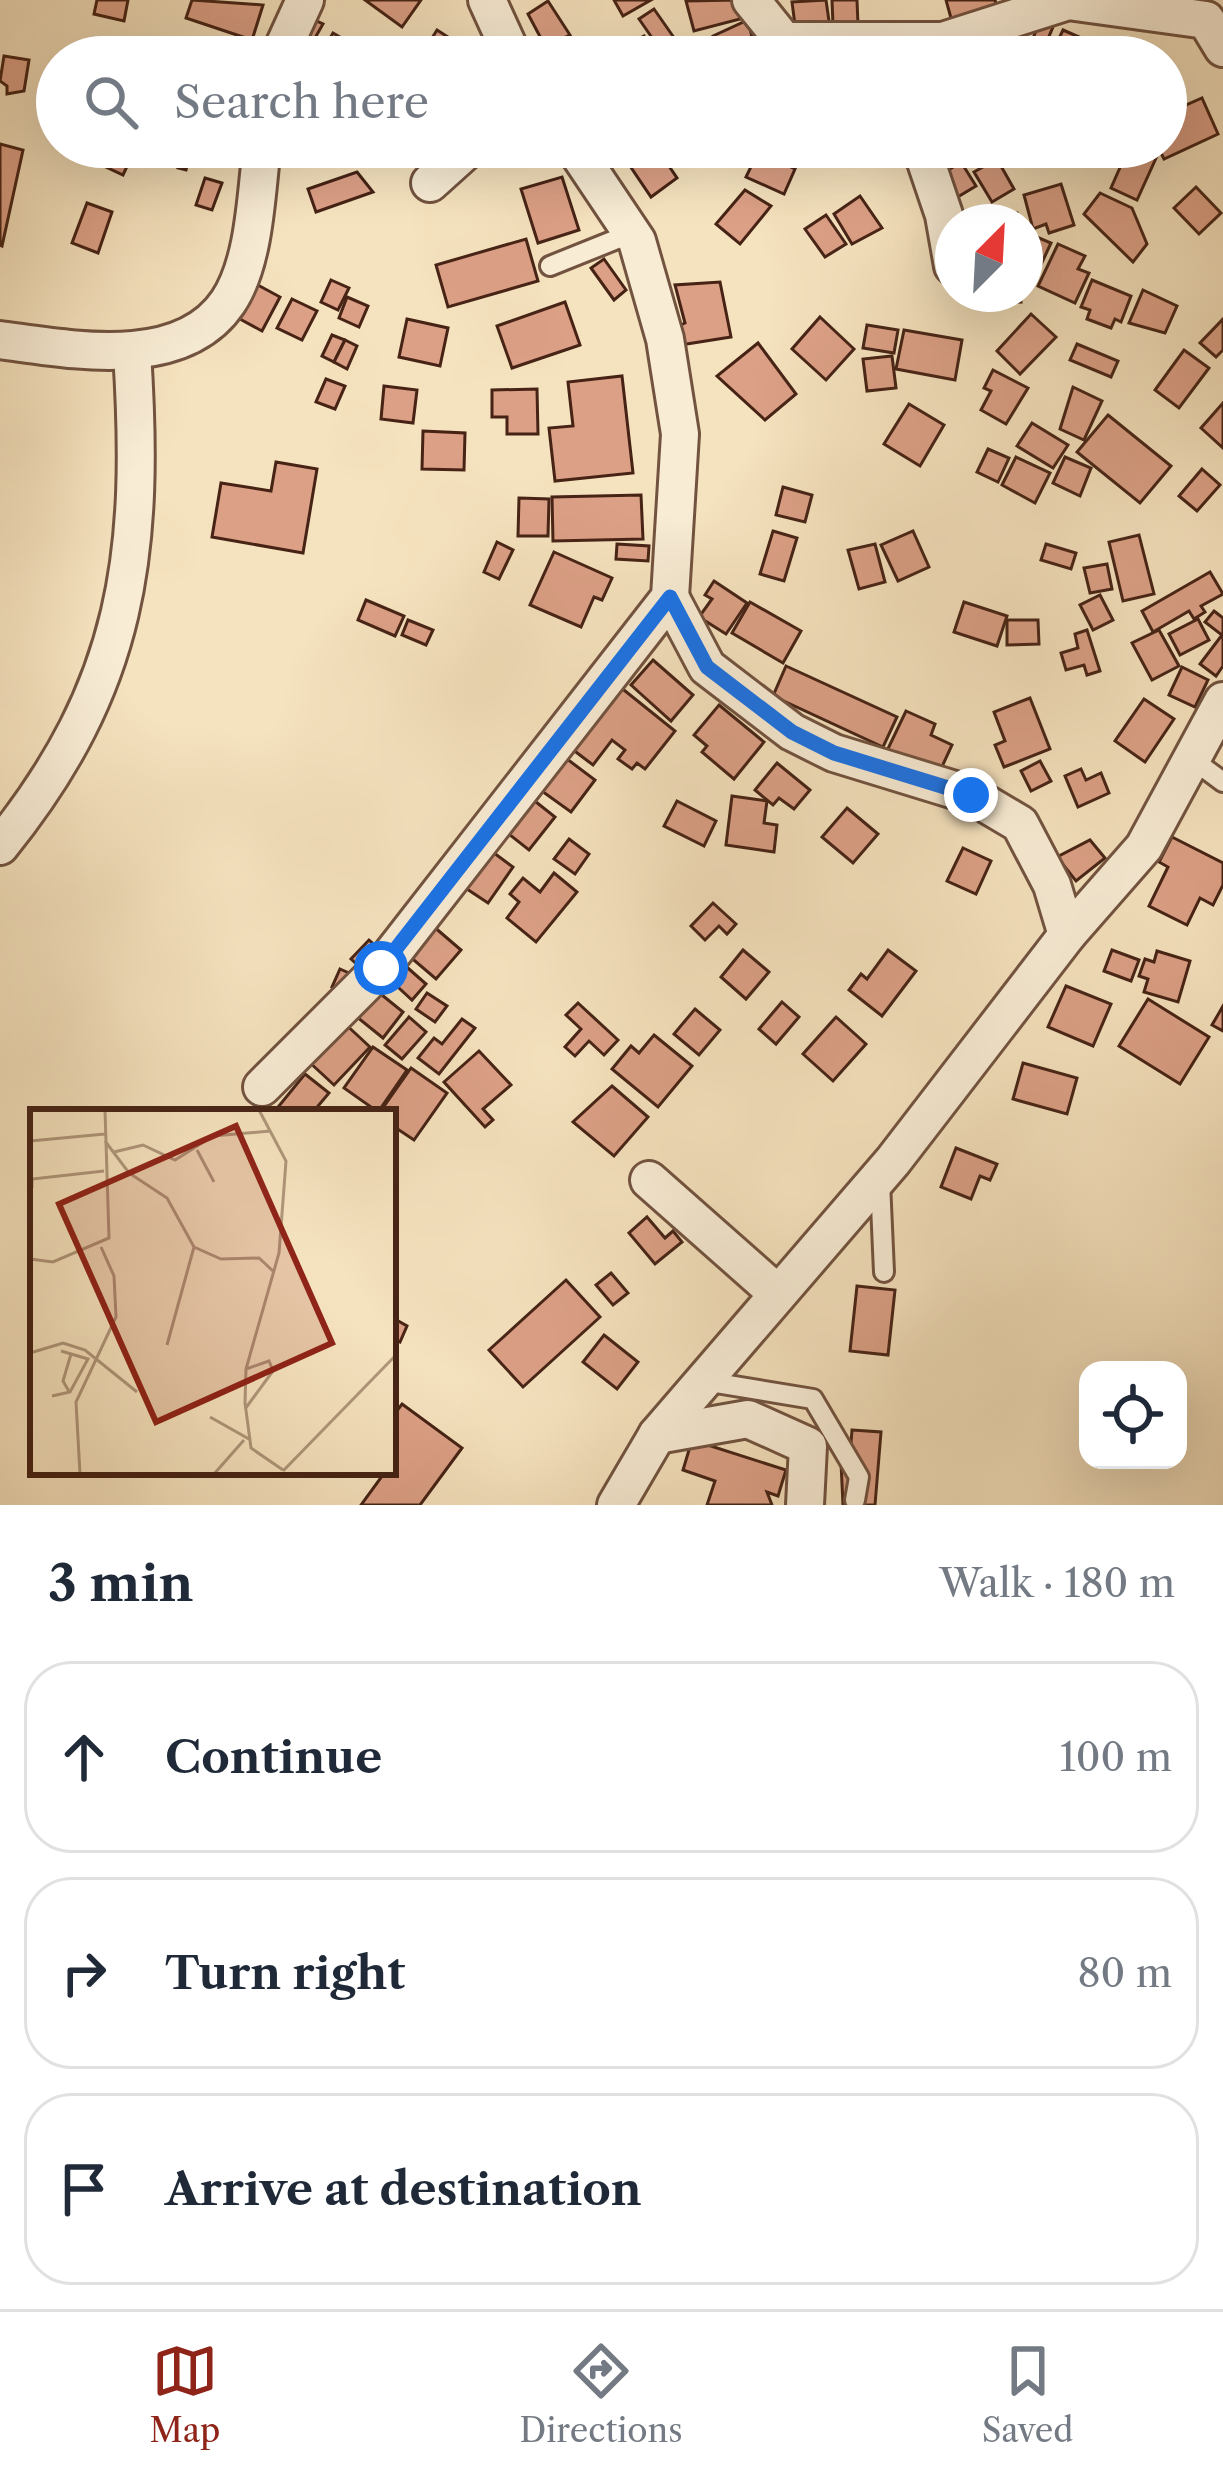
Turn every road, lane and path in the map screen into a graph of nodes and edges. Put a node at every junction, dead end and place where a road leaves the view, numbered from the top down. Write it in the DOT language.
graph roads {
  1 [pos="305,0"];
  2 [pos="488,0"];
  3 [pos="751,0"];
  4 [pos="289,36"];
  5 [pos="504,36"];
  6 [pos="781,36"];
  7 [pos="959,36"];
  8 [pos="1223,48"];
  9 [pos="258,168"];
  10 [pos="447,168"];
  11 [pos="588,168"];
  12 [pos="928,168"];
  13 [pos="430,183"];
  14 [pos="940,204"];
  15 [pos="632,233"];
  16 [pos="550,266"];
  17 [pos="0,340"];
  18 [pos="133,352"];
  19 [pos="670,597"];
  20 [pos="1223,701"];
  21 [pos="1192,759"];
  22 [pos="1223,782"];
  23 [pos="0,846"];
  24 [pos="1066,935"];
  25 [pos="262,1088"];
  26 [pos="879,1178"];
  27 [pos="649,1180"];
  28 [pos="884,1272"];
  29 [pos="778,1294"];
  30 [pos="704,1381"];
  31 [pos="657,1435"];
  32 [pos="855,1500"];
  33 [pos="616,1505"];
  34 [pos="805,1505"];
  1 -- 4 [label="street"];
  2 -- 5 [label="street"];
  3 -- 6 [label="street"];
  7 -- 8 [label="street"];
  9 -- 18 [label="street"];
  10 -- 13 [label="street"];
  11 -- 15 [label="street"];
  12 -- 14 [label="street"];
  15 -- 16 [label="lane"];
  15 -- 19 [label="street"];
  17 -- 18 [label="street"];
  18 -- 23 [label="street"];
  19 -- 24 [label="street"];
  19 -- 25 [label="street"];
  20 -- 21 [label="street"];
  21 -- 22 [label="lane"];
  21 -- 24 [label="street"];
  24 -- 26 [label="street"];
  26 -- 28 [label="lane"];
  26 -- 29 [label="street"];
  27 -- 29 [label="street"];
  29 -- 30 [label="street"];
  30 -- 31 [label="street"];
  30 -- 32 [label="lane"];
  31 -- 33 [label="street"];
  31 -- 34 [label="street"];
}
